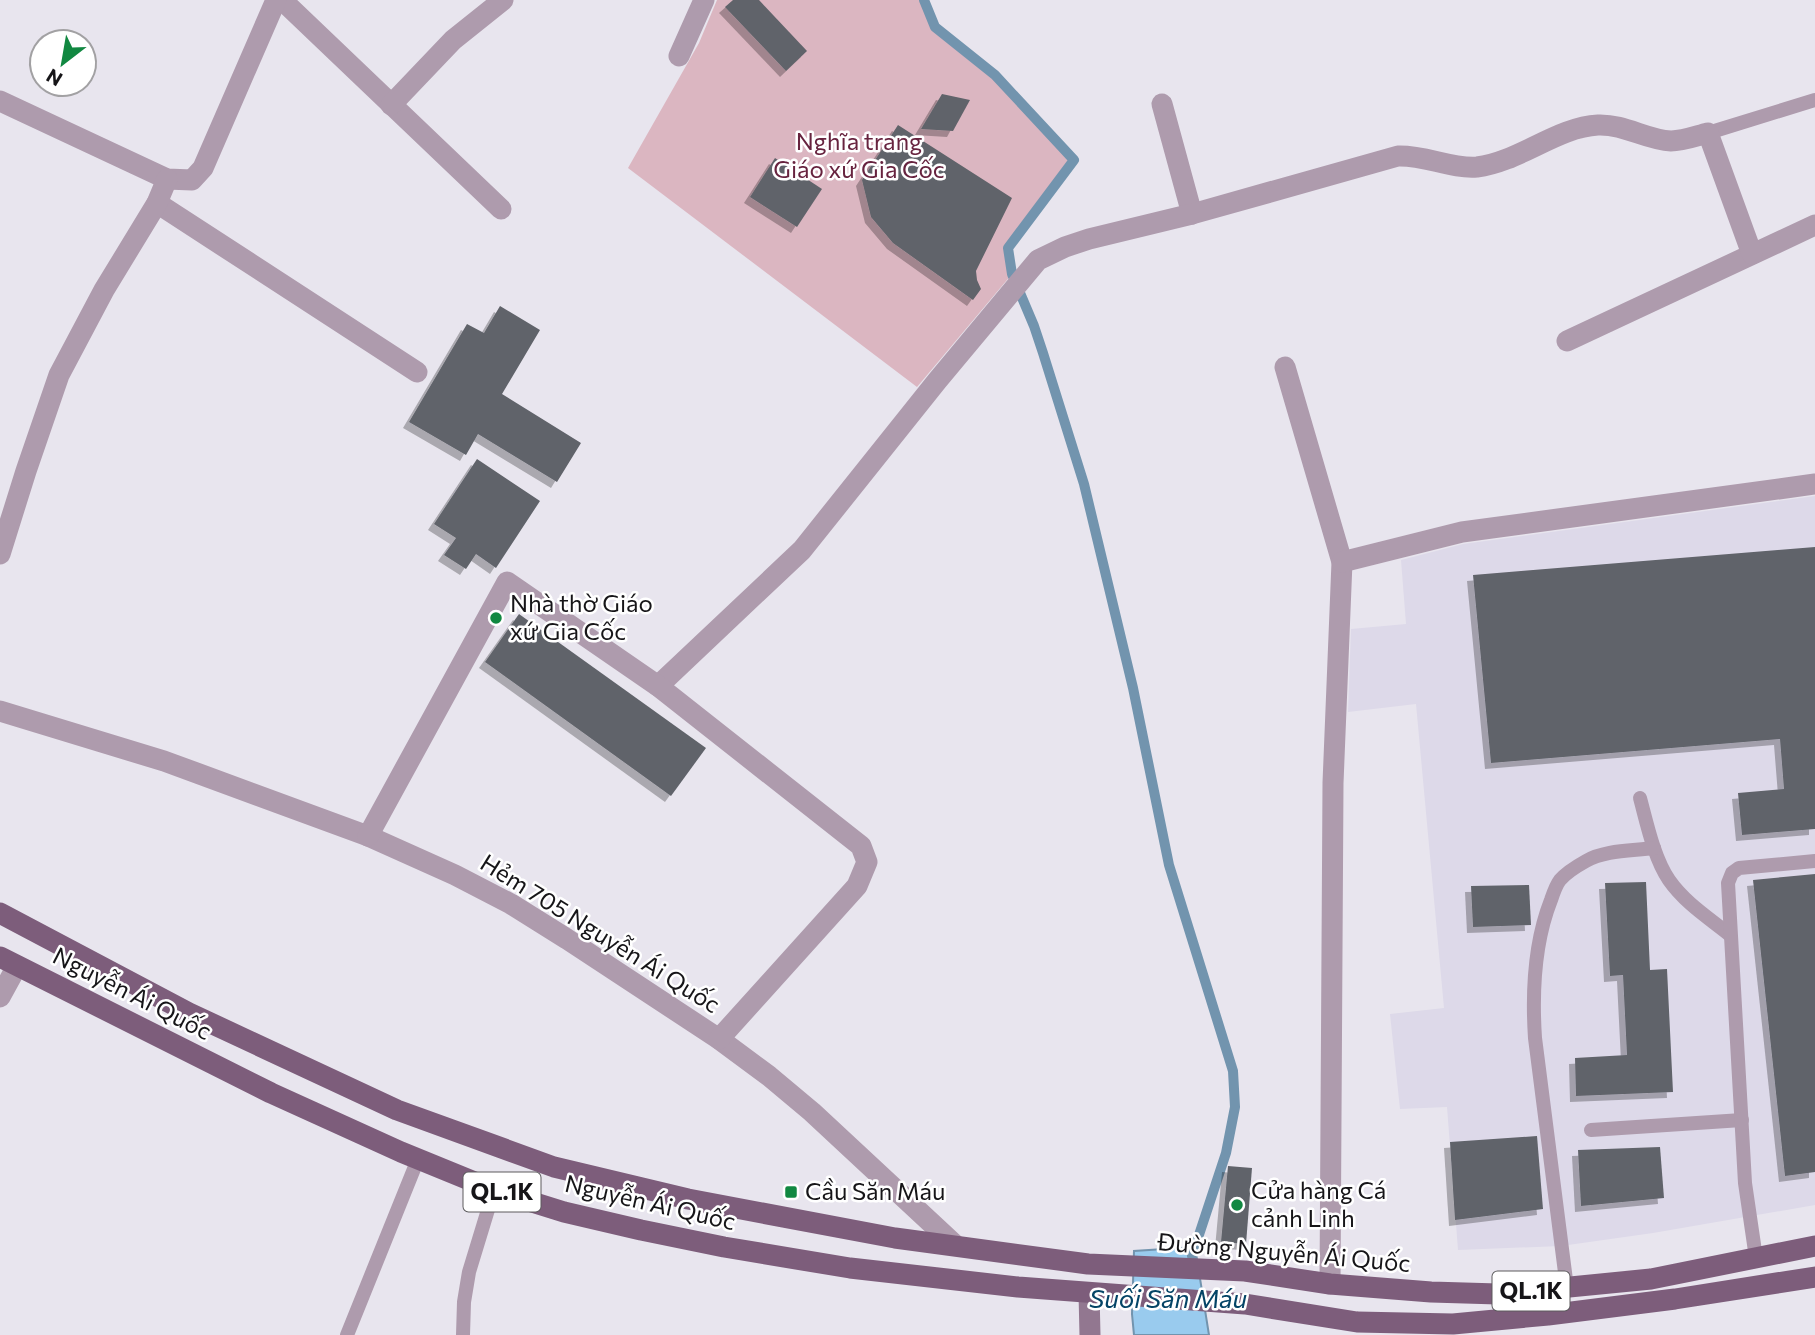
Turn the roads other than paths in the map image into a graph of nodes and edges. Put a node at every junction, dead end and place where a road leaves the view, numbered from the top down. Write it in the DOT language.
graph roads {
  1 [pos="276,0"];
  2 [pos="282,0"];
  3 [pos="503,0"];
  4 [pos="705,0"];
  5 [pos="679,56"];
  6 [pos="1815,100"];
  7 [pos="0,101"];
  8 [pos="1162,104"];
  9 [pos="390,105"];
  10 [pos="1708,133"];
  11 [pos="167,179"];
  12 [pos="157,203"];
  13 [pos="501,209"];
  14 [pos="1192,214"];
  15 [pos="1815,225"];
  16 [pos="1752,254"];
  17 [pos="1567,341"];
  18 [pos="1285,367"];
  19 [pos="417,372"];
  20 [pos="1815,484"];
  21 [pos="0,554"];
  22 [pos="1342,562"];
  23 [pos="658,686"];
  24 [pos="0,711"];
  25 [pos="1640,798"];
  26 [pos="368,836"];
  27 [pos="1654,848"];
  28 [pos="1815,861"];
  29 [pos="0,913"];
  30 [pos="1730,934"];
  31 [pos="9,961"];
  32 [pos="0,997"];
  33 [pos="719,1038"];
  34 [pos="1741,1120"];
  35 [pos="1591,1130"];
  36 [pos="418,1159"];
  37 [pos="494,1189"];
  38 [pos="955,1245"];
  39 [pos="1815,1246"];
  40 [pos="1756,1258"];
  41 [pos="1088,1264"];
  42 [pos="1815,1277"];
  43 [pos="1330,1284"];
  44 [pos="1567,1288"];
  45 [pos="1089,1293"];
  46 [pos="347,1335"];
  47 [pos="463,1335"];
  48 [pos="1090,1335"];
  1 -- 11 [label="street"];
  2 -- 9 [label="street"];
  3 -- 9 [label="street"];
  4 -- 5 [label="street"];
  6 -- 10 [label="lane"];
  7 -- 11 [label="street"];
  8 -- 14 [label="street"];
  9 -- 13 [label="street"];
  10 -- 14 [label="street"];
  10 -- 16 [label="street"];
  11 -- 12 [label="street"];
  12 -- 19 [label="street"];
  12 -- 21 [label="street"];
  14 -- 23 [label="street"];
  15 -- 16 [label="street"];
  16 -- 17 [label="street"];
  18 -- 22 [label="street"];
  20 -- 22 [label="street"];
  22 -- 43 [label="street"];
  23 -- 26 [label="street"];
  23 -- 33 [label="street"];
  24 -- 26 [label="street, Hẻm 705 Nguyễn Ái Quốc"];
  25 -- 27 [label="lane"];
  26 -- 33 [label="street, Hẻm 705 Nguyễn Ái Quốc"];
  27 -- 30 [label="lane"];
  27 -- 44 [label="lane"];
  28 -- 30 [label="lane"];
  29 -- 38 [label="main road, Nguyễn Ái Quốc / QL.1K"];
  30 -- 34 [label="lane"];
  31 -- 32 [label="street"];
  31 -- 36 [label="main road, Nguyễn Ái Quốc / QL.1K"];
  33 -- 38 [label="street, Hẻm 705 Nguyễn Ái Quốc"];
  34 -- 35 [label="lane"];
  34 -- 40 [label="lane"];
  36 -- 37 [label="main road, Nguyễn Ái Quốc / QL.1K"];
  36 -- 46 [label="lane"];
  37 -- 45 [label="main road, Nguyễn Ái Quốc / QL.1K"];
  37 -- 47 [label="lane"];
  38 -- 41 [label="main road, Đường Nguyễn Ái Quốc / QL.1K"];
  39 -- 40 [label="main road, Đường Nguyễn Ái Quốc / QL.1K"];
  40 -- 44 [label="main road, Đường Nguyễn Ái Quốc / QL.1K"];
  41 -- 43 [label="main road, Đường Nguyễn Ái Quốc / QL.1K"];
  41 -- 45 [label="main road"];
  42 -- 45 [label="main road, QL.1K"];
  43 -- 44 [label="main road, Đường Nguyễn Ái Quốc / QL.1K"];
  45 -- 48 [label="street"];
}
